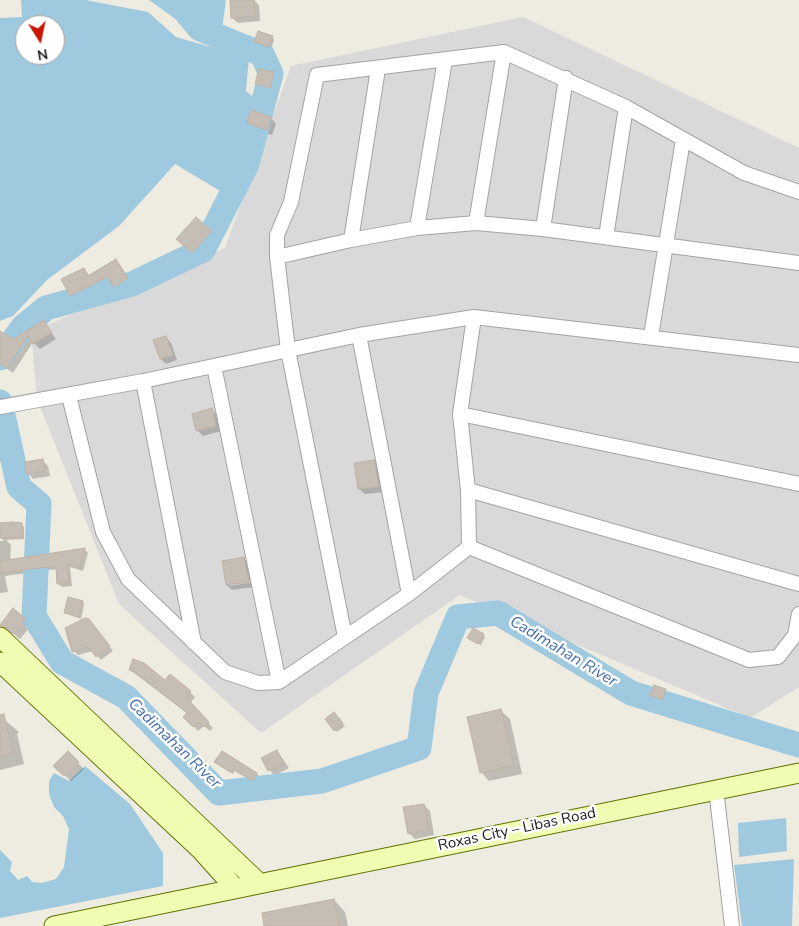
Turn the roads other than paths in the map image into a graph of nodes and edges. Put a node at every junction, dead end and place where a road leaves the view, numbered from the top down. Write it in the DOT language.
graph roads {
  1 [pos="504,52"];
  2 [pos="445,60"];
  3 [pos="378,69"];
  4 [pos="566,78"];
  5 [pos="626,107"];
  6 [pos="684,140"];
  7 [pos="799,192"];
  8 [pos="476,224"];
  9 [pos="417,228"];
  10 [pos="543,230"];
  11 [pos="606,237"];
  12 [pos="352,240"];
  13 [pos="667,246"];
  14 [pos="277,257"];
  15 [pos="799,263"];
  16 [pos="474,317"];
  17 [pos="359,335"];
  18 [pos="651,336"];
  19 [pos="288,350"];
  20 [pos="799,354"];
  21 [pos="214,366"];
  22 [pos="143,381"];
  23 [pos="69,396"];
  24 [pos="0,407"];
  25 [pos="460,414"];
  26 [pos="799,484"];
  27 [pos="468,490"];
  28 [pos="469,547"];
  29 [pos="799,584"];
  30 [pos="409,594"];
  31 [pos="799,614"];
  32 [pos="0,637"];
  33 [pos="345,637"];
  34 [pos="194,643"];
  35 [pos="0,662"];
  36 [pos="279,682"];
  37 [pos="799,773"];
  38 [pos="716,789"];
  39 [pos="259,883"];
  40 [pos="235,888"];
  41 [pos="106,921"];
  42 [pos="54,926"];
  43 [pos="732,926"];
  1 -- 2 [label="street"];
  1 -- 4 [label="street"];
  1 -- 8 [label="street"];
  2 -- 3 [label="street"];
  2 -- 9 [label="street"];
  3 -- 12 [label="street"];
  3 -- 14 [label="street"];
  4 -- 5 [label="street"];
  4 -- 10 [label="street"];
  5 -- 6 [label="street"];
  5 -- 11 [label="street"];
  6 -- 7 [label="street"];
  6 -- 13 [label="street"];
  8 -- 9 [label="street"];
  8 -- 10 [label="street"];
  9 -- 12 [label="street"];
  10 -- 11 [label="street"];
  11 -- 13 [label="street"];
  12 -- 14 [label="street"];
  13 -- 15 [label="street"];
  13 -- 18 [label="street"];
  14 -- 19 [label="street"];
  16 -- 17 [label="street"];
  16 -- 18 [label="street"];
  16 -- 25 [label="street"];
  17 -- 19 [label="street"];
  17 -- 30 [label="street"];
  18 -- 20 [label="street"];
  19 -- 21 [label="street"];
  19 -- 33 [label="street"];
  21 -- 22 [label="street"];
  21 -- 36 [label="street"];
  22 -- 23 [label="street"];
  22 -- 34 [label="street"];
  23 -- 24 [label="street"];
  23 -- 34 [label="street"];
  25 -- 26 [label="street"];
  25 -- 27 [label="street"];
  27 -- 28 [label="street"];
  27 -- 29 [label="street"];
  28 -- 30 [label="street"];
  28 -- 31 [label="street"];
  30 -- 33 [label="street"];
  32 -- 39 [label="main road"];
  33 -- 36 [label="street"];
  34 -- 36 [label="street"];
  35 -- 40 [label="main road"];
  37 -- 38 [label="main road, Roxas City – Libas Road"];
  38 -- 39 [label="main road, Roxas City – Libas Road"];
  38 -- 43 [label="street"];
  39 -- 40 [label="main road, Roxas City – Libas Road"];
  40 -- 41 [label="main road, Roxas City – Libas Road"];
  41 -- 42 [label="main road, Roxas City – Libas Road"];
}
